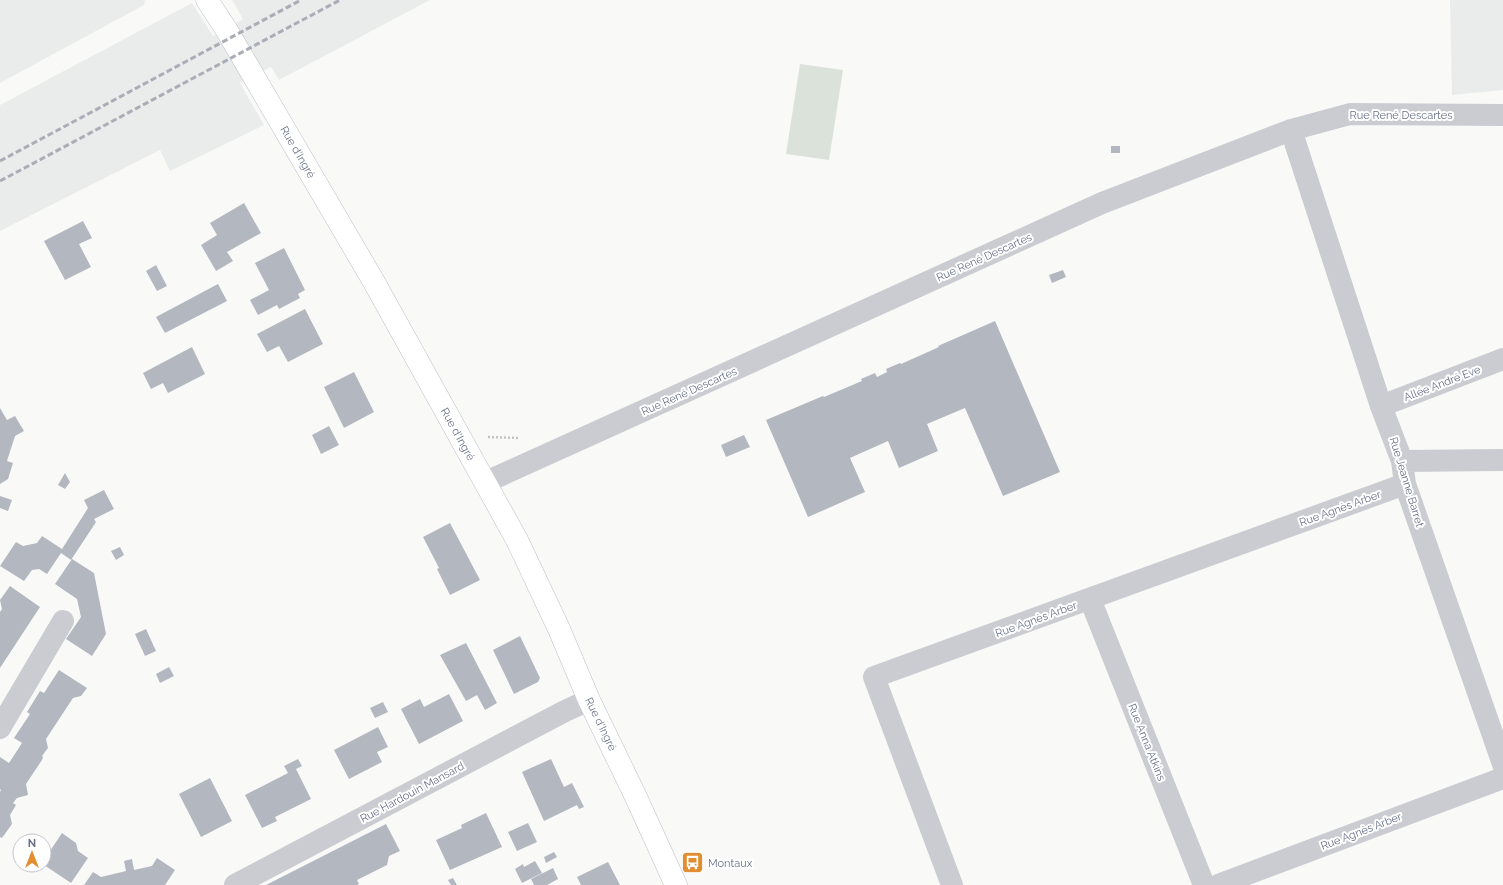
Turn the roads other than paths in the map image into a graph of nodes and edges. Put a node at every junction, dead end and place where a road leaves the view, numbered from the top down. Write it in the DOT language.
graph roads {
  1 [pos="207,0"];
  2 [pos="1503,115"];
  3 [pos="1291,130"];
  4 [pos="1503,359"];
  5 [pos="1381,406"];
  6 [pos="1503,460"];
  7 [pos="1402,461"];
  8 [pos="486,482"];
  9 [pos="1405,484"];
  10 [pos="1090,599"];
  11 [pos="63,621"];
  12 [pos="589,700"];
  13 [pos="2,721"];
  14 [pos="1503,764"];
  15 [pos="1503,778"];
  16 [pos="235,885"];
  17 [pos="676,885"];
  18 [pos="952,885"];
  19 [pos="1204,885"];
  20 [pos="1218,885"];
  1 -- 8 [label="street, Rue d'Ingré"];
  2 -- 3 [label="street, Rue René Descartes"];
  3 -- 5 [label="street, Rue Jeanne Barret"];
  3 -- 8 [label="street, Rue René Descartes"];
  4 -- 5 [label="street, Allée André Eve"];
  5 -- 7 [label="street, Rue Jeanne Barret"];
  6 -- 7 [label="street"];
  7 -- 9 [label="street, Rue Jeanne Barret"];
  8 -- 12 [label="street, Rue d'Ingré"];
  9 -- 10 [label="street, Rue Agnès Arber"];
  9 -- 14 [label="street, Rue Jeanne Barret"];
  10 -- 18 [label="street, Rue Agnès Arber"];
  10 -- 19 [label="street, Rue Anna Atkins"];
  11 -- 13 [label="street"];
  12 -- 16 [label="street, Rue Hardouin Mansard"];
  12 -- 17 [label="street, Rue d'Ingré"];
  15 -- 20 [label="street, Rue Agnès Arber"];
}
